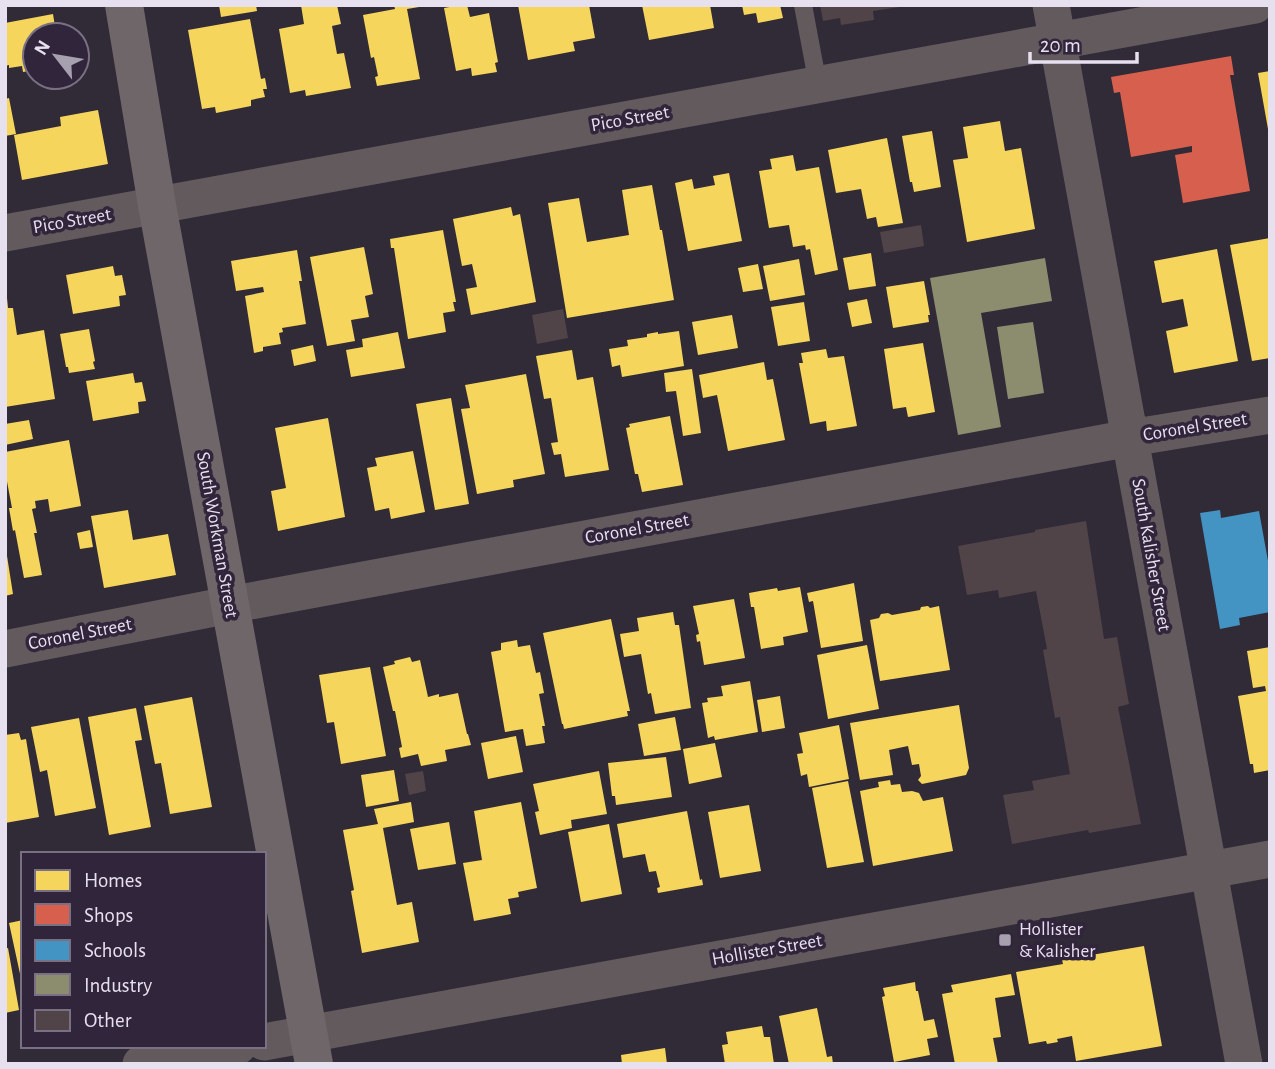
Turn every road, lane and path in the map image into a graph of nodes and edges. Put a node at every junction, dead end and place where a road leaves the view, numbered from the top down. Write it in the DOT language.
graph roads {
  1 [pos="124,5"];
  2 [pos="803,5"];
  3 [pos="1051,5"];
  4 [pos="1255,5"];
  5 [pos="1057,41"];
  6 [pos="818,85"];
  7 [pos="158,205"];
  8 [pos="5,233"];
  9 [pos="1270,415"];
  10 [pos="1130,438"];
  11 [pos="229,604"];
  12 [pos="5,649"];
  13 [pos="1270,859"];
  14 [pos="1209,870"];
  15 [pos="266,1042"];
  16 [pos="227,1048"];
  17 [pos="311,1049"];
  18 [pos="141,1064"];
  19 [pos="1244,1064"];
  1 -- 7 [label="main road, South Workman Street"];
  2 -- 6 [label="lane"];
  3 -- 5 [label="street, South Kalisher Street"];
  4 -- 5 [label="street, Pico Street"];
  5 -- 6 [label="street, Pico Street"];
  5 -- 10 [label="street, South Kalisher Street"];
  6 -- 7 [label="street, Pico Street"];
  7 -- 8 [label="street, Pico Street"];
  7 -- 11 [label="main road, South Workman Street"];
  9 -- 10 [label="street, Coronel Street"];
  10 -- 11 [label="street, Coronel Street"];
  10 -- 14 [label="street, South Kalisher Street"];
  11 -- 12 [label="street, Coronel Street"];
  11 -- 17 [label="main road, South Workman Street"];
  13 -- 14 [label="street, Hollister Street"];
  14 -- 17 [label="street, Hollister Street"];
  14 -- 19 [label="street, South Kalisher Street"];
  15 -- 17 [label="street, Hollister Street"];
  16 -- 18 [label="street"];
}
